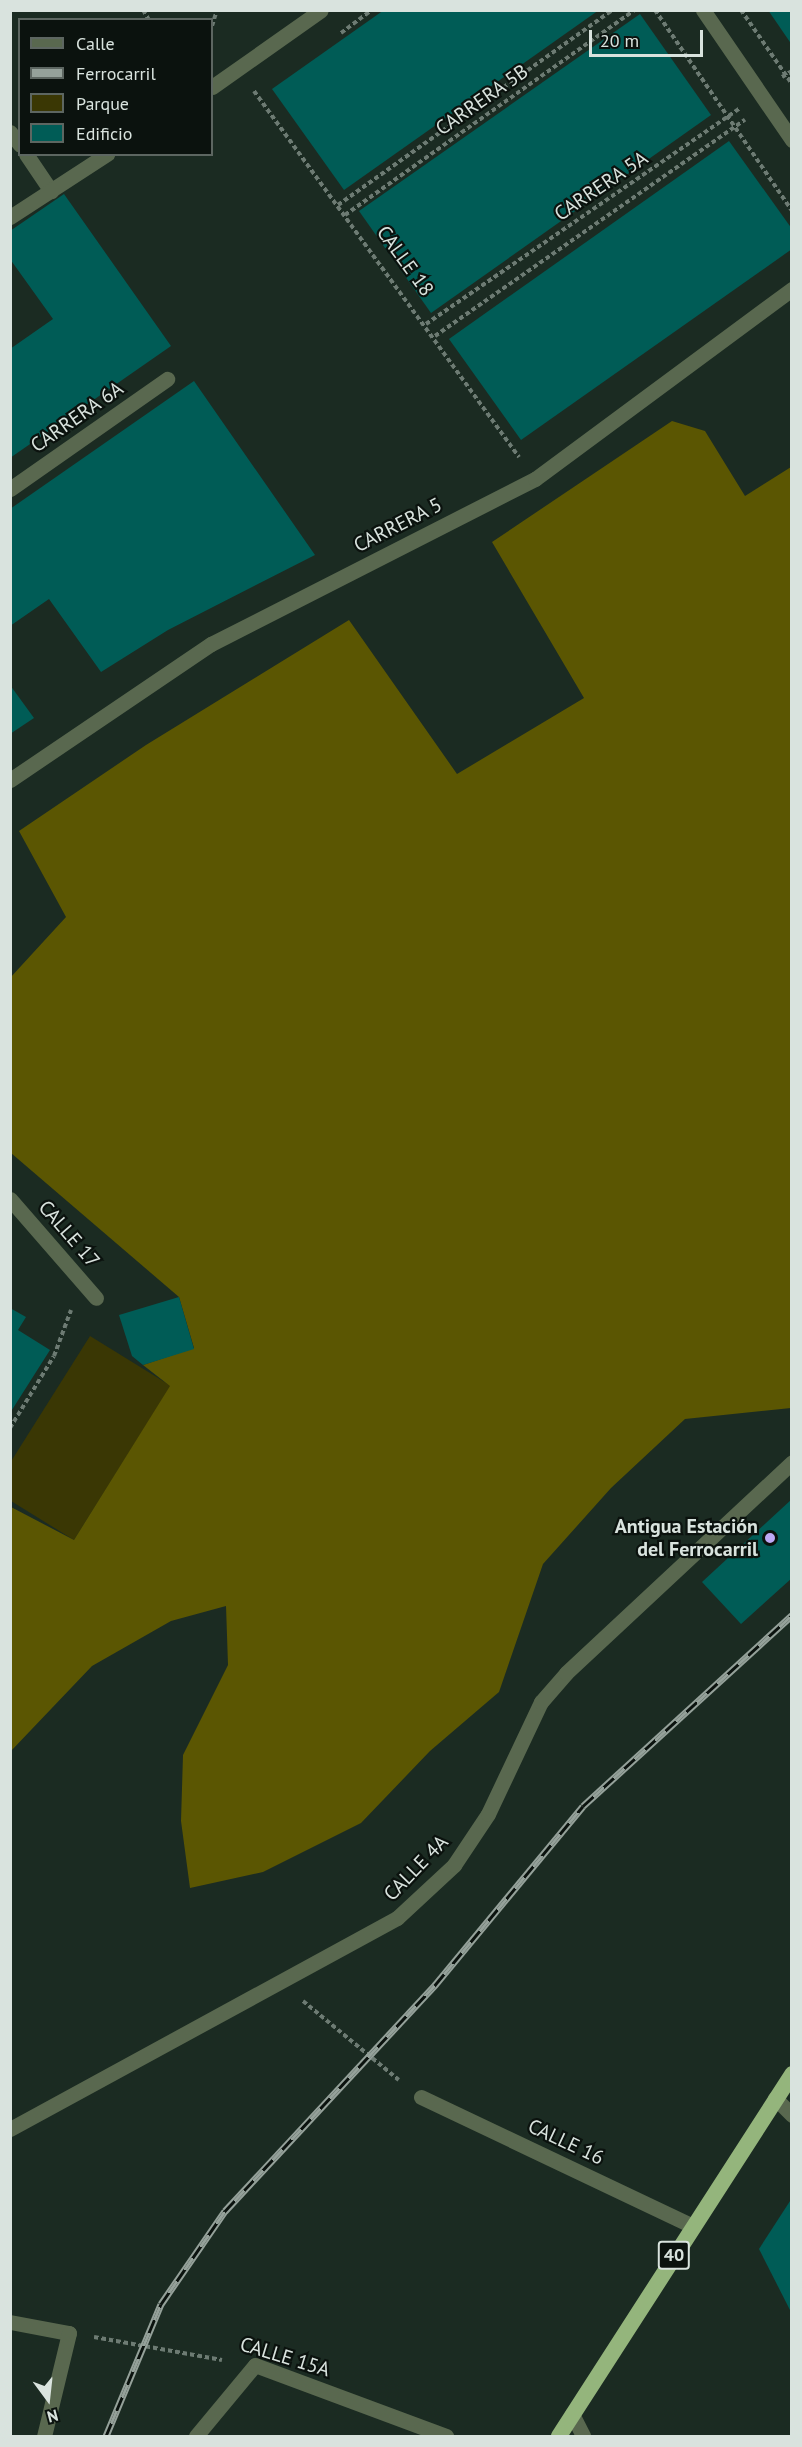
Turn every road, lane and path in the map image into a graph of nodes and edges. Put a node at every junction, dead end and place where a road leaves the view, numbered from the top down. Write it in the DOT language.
graph roads {
  1 [pos="321,10"];
  2 [pos="612,10"];
  3 [pos="635,10"];
  4 [pos="655,10"];
  5 [pos="703,10"];
  6 [pos="741,10"];
  7 [pos="239,70"];
  8 [pos="792,71"];
  9 [pos="785,75"];
  10 [pos="792,85"];
  11 [pos="213,86"];
  12 [pos="764,98"];
  13 [pos="729,117"];
  14 [pos="736,127"];
  15 [pos="792,140"];
  16 [pos="27,156"];
  17 [pos="104,156"];
  18 [pos="51,191"];
  19 [pos="338,205"];
  20 [pos="792,211"];
  21 [pos="345,215"];
  22 [pos="10,217"];
  23 [pos="792,289"];
  24 [pos="426,324"];
  25 [pos="435,336"];
  26 [pos="167,379"];
  27 [pos="535,479"];
  28 [pos="10,489"];
  29 [pos="10,780"];
  30 [pos="10,1199"];
  31 [pos="84,1282"];
  32 [pos="96,1298"];
  33 [pos="10,1428"];
  34 [pos="792,1462"];
  35 [pos="281,1983"];
  36 [pos="792,2074"];
  37 [pos="421,2097"];
  38 [pos="775,2098"];
  39 [pos="792,2115"];
  40 [pos="10,2129"];
  41 [pos="693,2226"];
  42 [pos="10,2322"];
  43 [pos="69,2332"];
  44 [pos="255,2365"];
  45 [pos="572,2414"];
  46 [pos="44,2436"];
  47 [pos="196,2436"];
  48 [pos="446,2436"];
  49 [pos="559,2436"];
  50 [pos="583,2436"];
  1 -- 7 [label="street"];
  2 -- 19 [label="path, CARRERA 5B"];
  3 -- 21 [label="path, CARRERA 5B"];
  4 -- 13 [label="path"];
  5 -- 12 [label="street"];
  6 -- 9 [label="path"];
  7 -- 11 [label="street"];
  7 -- 19 [label="path, CALLE 18"];
  8 -- 9 [label="path, CARRERA 5A"];
  9 -- 10 [label="path"];
  9 -- 12 [label="path, CARRERA 5A"];
  10 -- 12 [label="path, CARRERA 5A"];
  12 -- 13 [label="path, CARRERA 5A"];
  12 -- 14 [label="path, CARRERA 5A"];
  12 -- 15 [label="street"];
  13 -- 14 [label="path"];
  13 -- 24 [label="path, CARRERA 5A"];
  14 -- 20 [label="path"];
  14 -- 25 [label="path, CARRERA 5A"];
  16 -- 18 [label="street"];
  17 -- 18 [label="street"];
  18 -- 22 [label="street"];
  19 -- 21 [label="path, CALLE 18"];
  21 -- 24 [label="path, CALLE 18"];
  23 -- 27 [label="street, CARRERA 5"];
  24 -- 25 [label="path, CALLE 18"];
  25 -- 27 [label="path, CALLE 18"];
  26 -- 28 [label="street, CARRERA 6A"];
  27 -- 29 [label="street, CARRERA 5"];
  30 -- 31 [label="street, CALLE 17"];
  31 -- 32 [label="street, CALLE 17"];
  31 -- 33 [label="path"];
  34 -- 35 [label="street, CALLE 4A"];
  35 -- 37 [label="path"];
  35 -- 40 [label="street, CALLE 4A"];
  36 -- 38 [label="highway, 40"];
  37 -- 41 [label="street, CALLE 16"];
  38 -- 39 [label="street"];
  38 -- 41 [label="highway, 40"];
  41 -- 45 [label="highway, 40"];
  42 -- 43 [label="street"];
  43 -- 44 [label="path, CALLE 15A"];
  43 -- 46 [label="street"];
  44 -- 47 [label="street"];
  44 -- 48 [label="street, CALLE 15A"];
  45 -- 49 [label="highway, 40"];
  45 -- 50 [label="street"];
}
